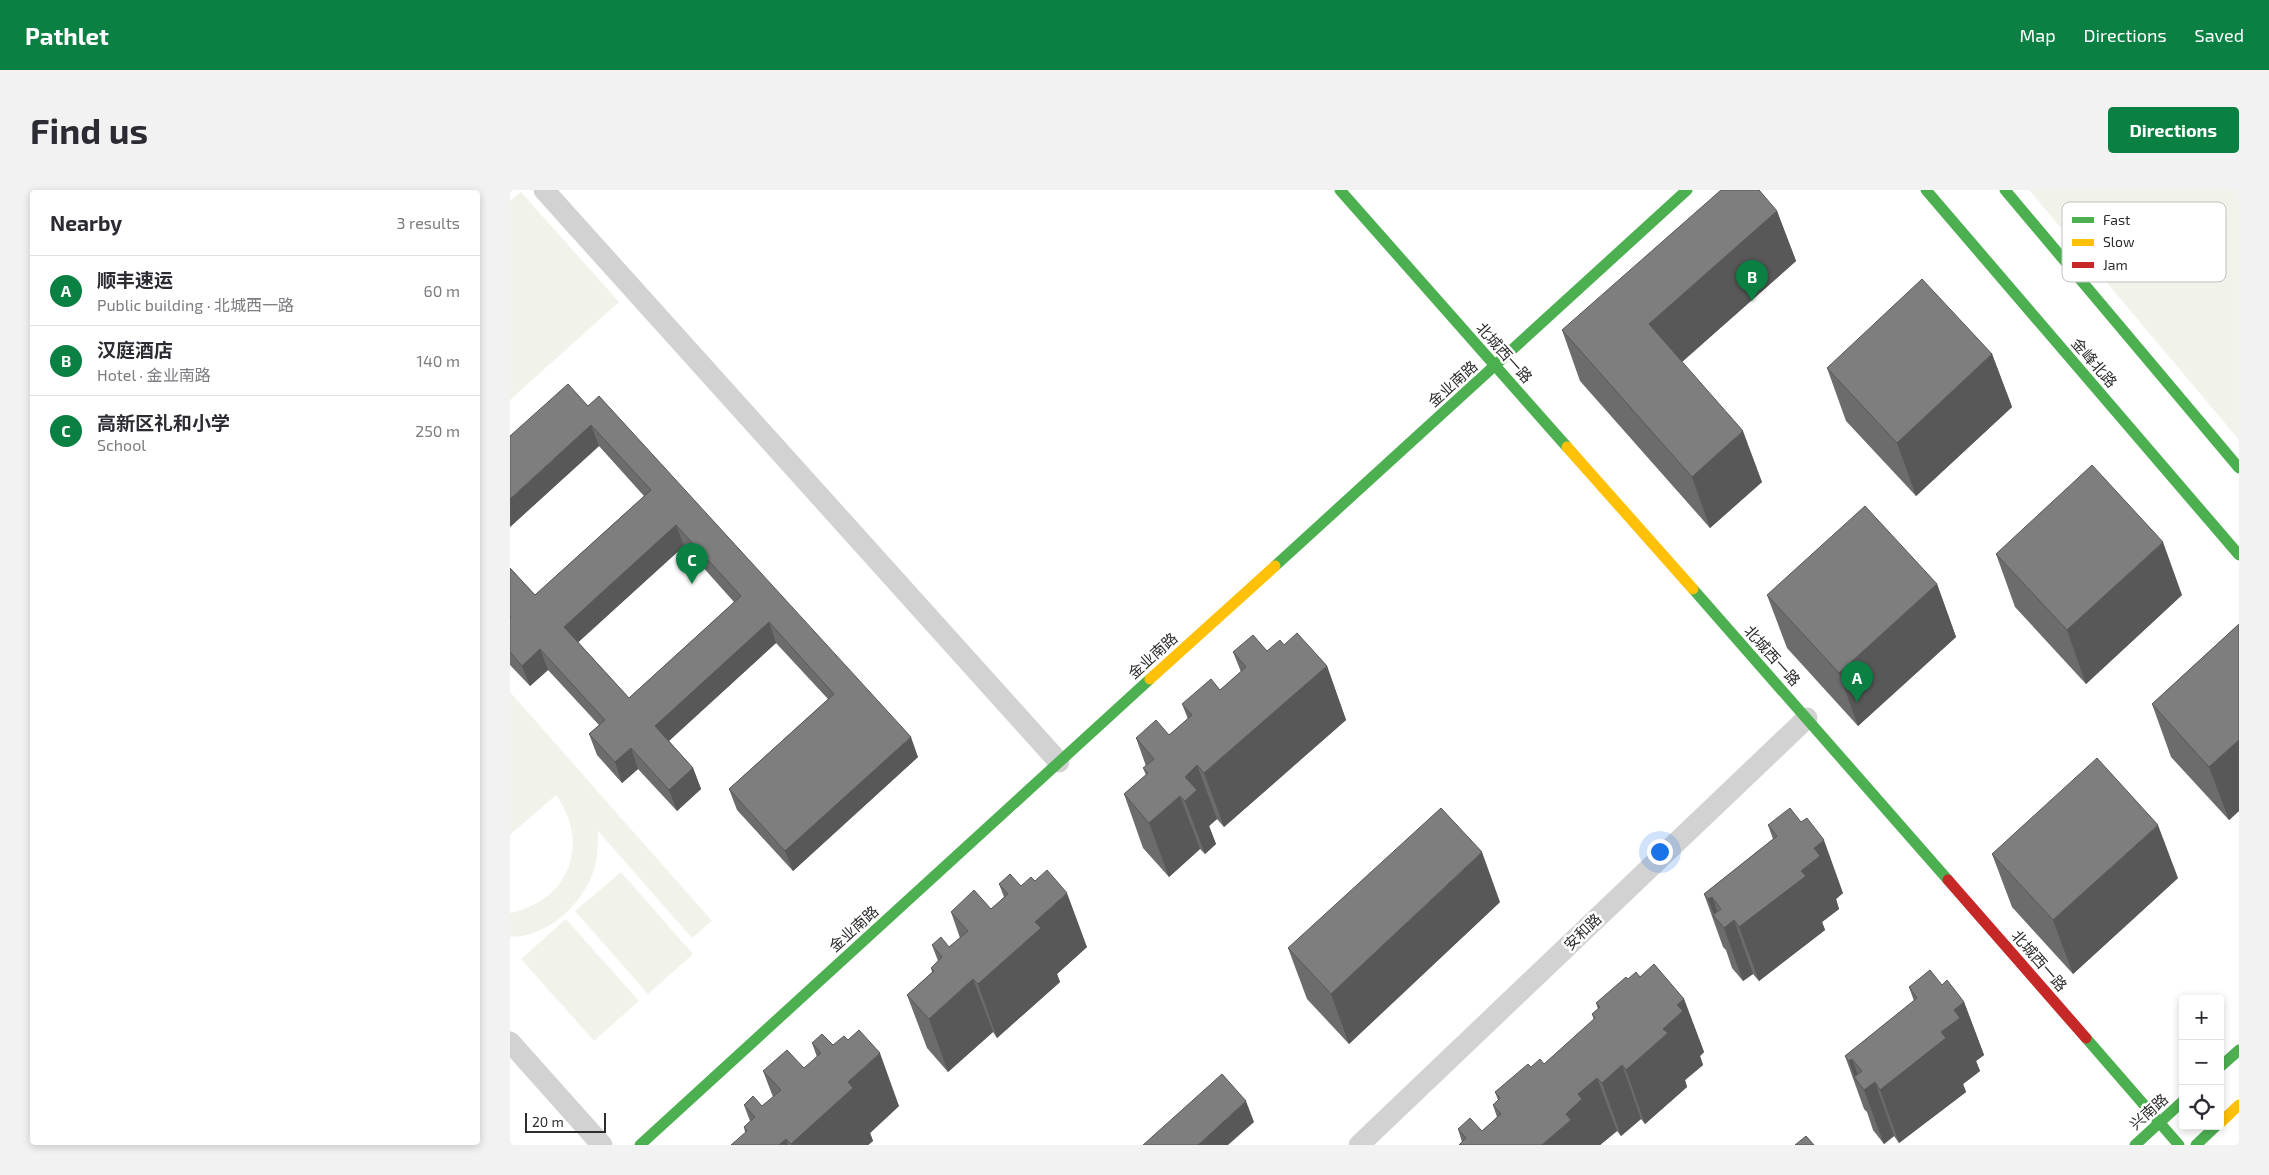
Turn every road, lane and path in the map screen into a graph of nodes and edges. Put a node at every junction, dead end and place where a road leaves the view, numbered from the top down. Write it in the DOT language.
graph roads {
  1 [pos="544,190"];
  2 [pos="1340,190"];
  3 [pos="1687,190"];
  4 [pos="1926,190"];
  5 [pos="2004,190"];
  6 [pos="2062,259"];
  7 [pos="2082,282"];
  8 [pos="1495,365"];
  9 [pos="2239,468"];
  10 [pos="2239,555"];
  11 [pos="1808,718"];
  12 [pos="1060,762"];
  13 [pos="510,1042"];
  14 [pos="2239,1050"];
  15 [pos="2224,1063"];
  16 [pos="2239,1105"];
  17 [pos="2179,1106"];
  18 [pos="2224,1119"];
  19 [pos="2160,1123"];
  20 [pos="2212,1130"];
  21 [pos="602,1145"];
  22 [pos="640,1145"];
  23 [pos="1359,1145"];
  24 [pos="2135,1145"];
  25 [pos="2179,1145"];
  26 [pos="2196,1145"];
  1 -- 12 [label="street"];
  2 -- 8 [label="street, 北城西一路"];
  3 -- 8 [label="street, 金业南路"];
  4 -- 10 [label="street, 金峰北路"];
  5 -- 6 [label="street"];
  7 -- 9 [label="street"];
  8 -- 11 [label="street, 北城西一路"];
  8 -- 12 [label="street, 金业南路"];
  11 -- 19 [label="street, 北城西一路"];
  11 -- 23 [label="street, 安和路"];
  12 -- 22 [label="street, 金业南路"];
  13 -- 21 [label="street"];
  14 -- 15 [label="street"];
  16 -- 18 [label="street"];
  17 -- 19 [label="street, 兴南路"];
  19 -- 24 [label="street, 兴南路"];
  19 -- 25 [label="street, 北城西一路"];
  20 -- 26 [label="street"];
}
